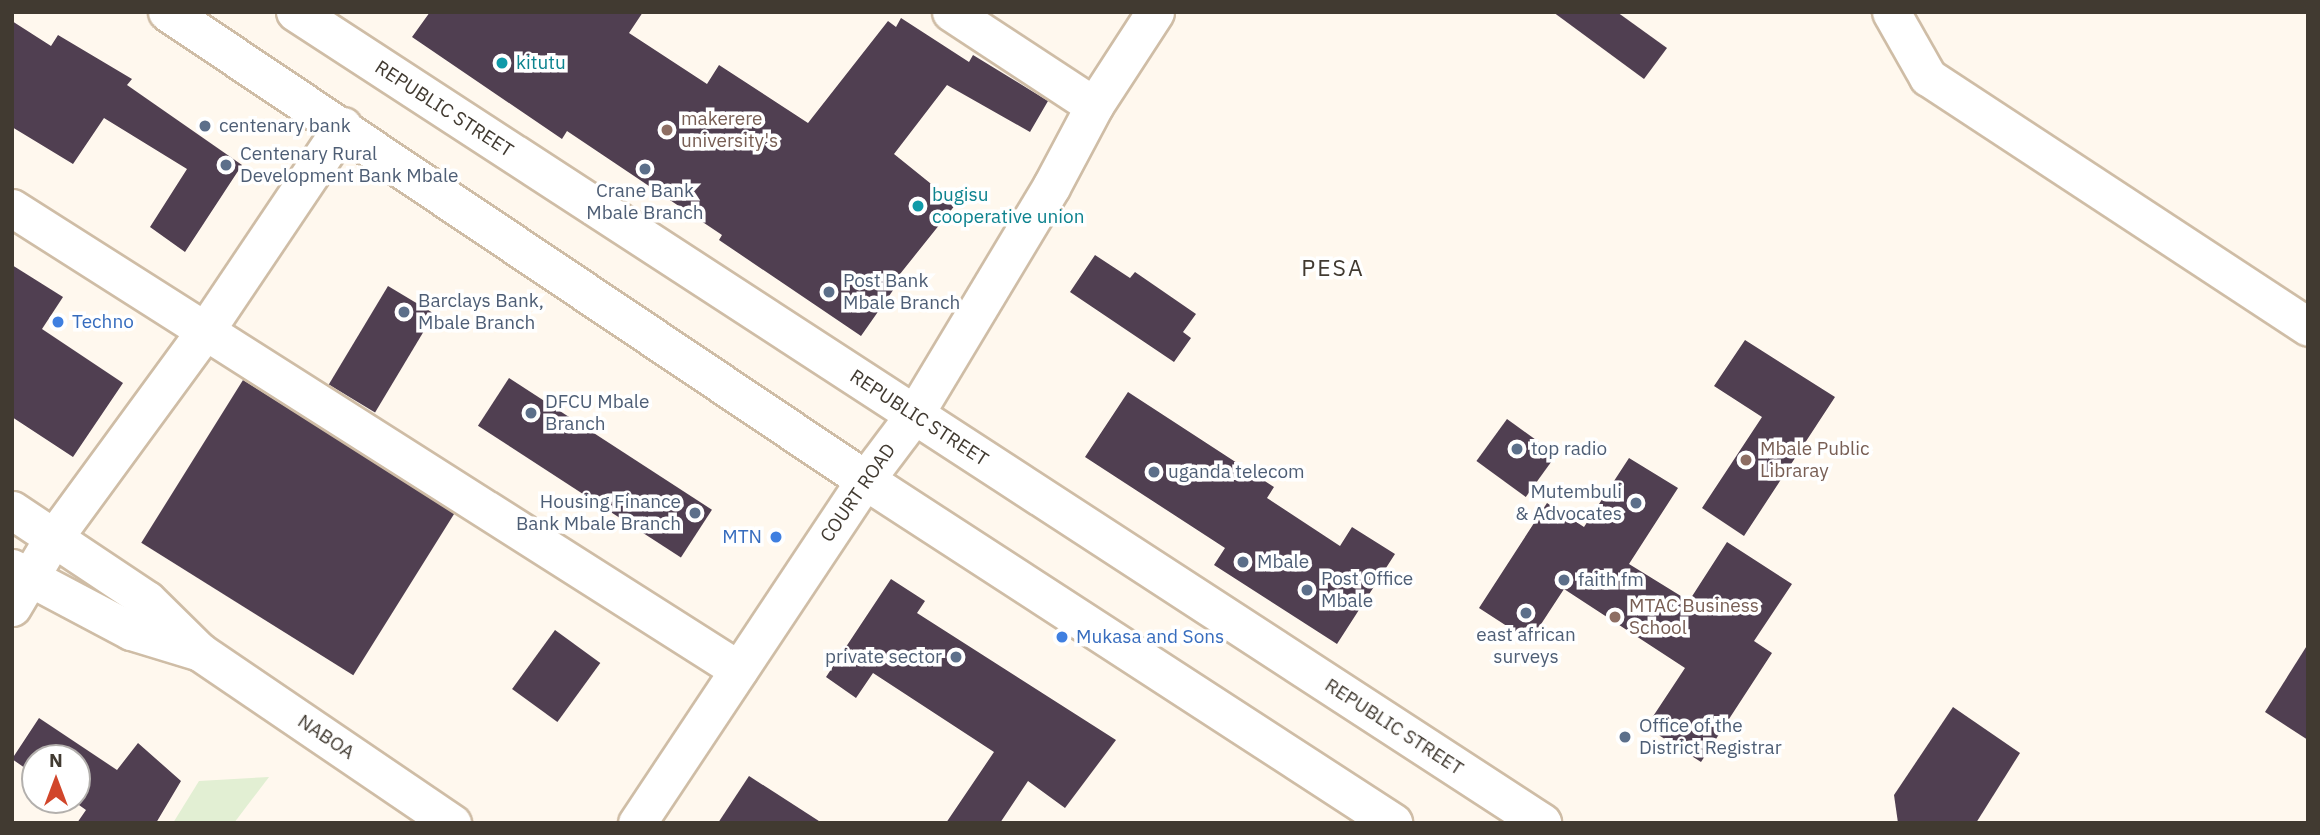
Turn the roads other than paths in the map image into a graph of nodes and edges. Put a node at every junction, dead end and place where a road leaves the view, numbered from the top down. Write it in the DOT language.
graph roads {
  1 [pos="168,12"];
  2 [pos="296,12"];
  3 [pos="951,12"];
  4 [pos="1155,12"];
  5 [pos="1891,12"];
  6 [pos="1094,106"];
  7 [pos="343,126"];
  8 [pos="12,208"];
  9 [pos="2308,327"];
  10 [pos="205,331"];
  11 [pos="914,415"];
  12 [pos="865,480"];
  13 [pos="12,510"];
  14 [pos="52,540"];
  15 [pos="18,584"];
  16 [pos="200,652"];
  17 [pos="738,670"];
  18 [pos="452,823"];
  19 [pos="637,823"];
  20 [pos="1393,823"];
  21 [pos="1542,823"];
  1 -- 7 [label="main road"];
  2 -- 11 [label="main road, REPUBLIC STREET"];
  3 -- 6 [label="street"];
  4 -- 6 [label="street, COURT ROAD"];
  5 -- 9 [label="street"];
  6 -- 11 [label="street, COURT ROAD"];
  7 -- 10 [label="street"];
  7 -- 12 [label="main road"];
  8 -- 10 [label="street"];
  10 -- 14 [label="street"];
  10 -- 17 [label="street"];
  11 -- 12 [label="street, COURT ROAD"];
  11 -- 21 [label="main road, REPUBLIC STREET"];
  12 -- 17 [label="street, COURT ROAD"];
  12 -- 20 [label="main road"];
  13 -- 14 [label="street, NABOA"];
  14 -- 15 [label="street"];
  14 -- 16 [label="street, NABOA"];
  15 -- 16 [label="street, NABOA"];
  16 -- 18 [label="street, NABOA"];
  17 -- 19 [label="street, COURT ROAD"];
}
